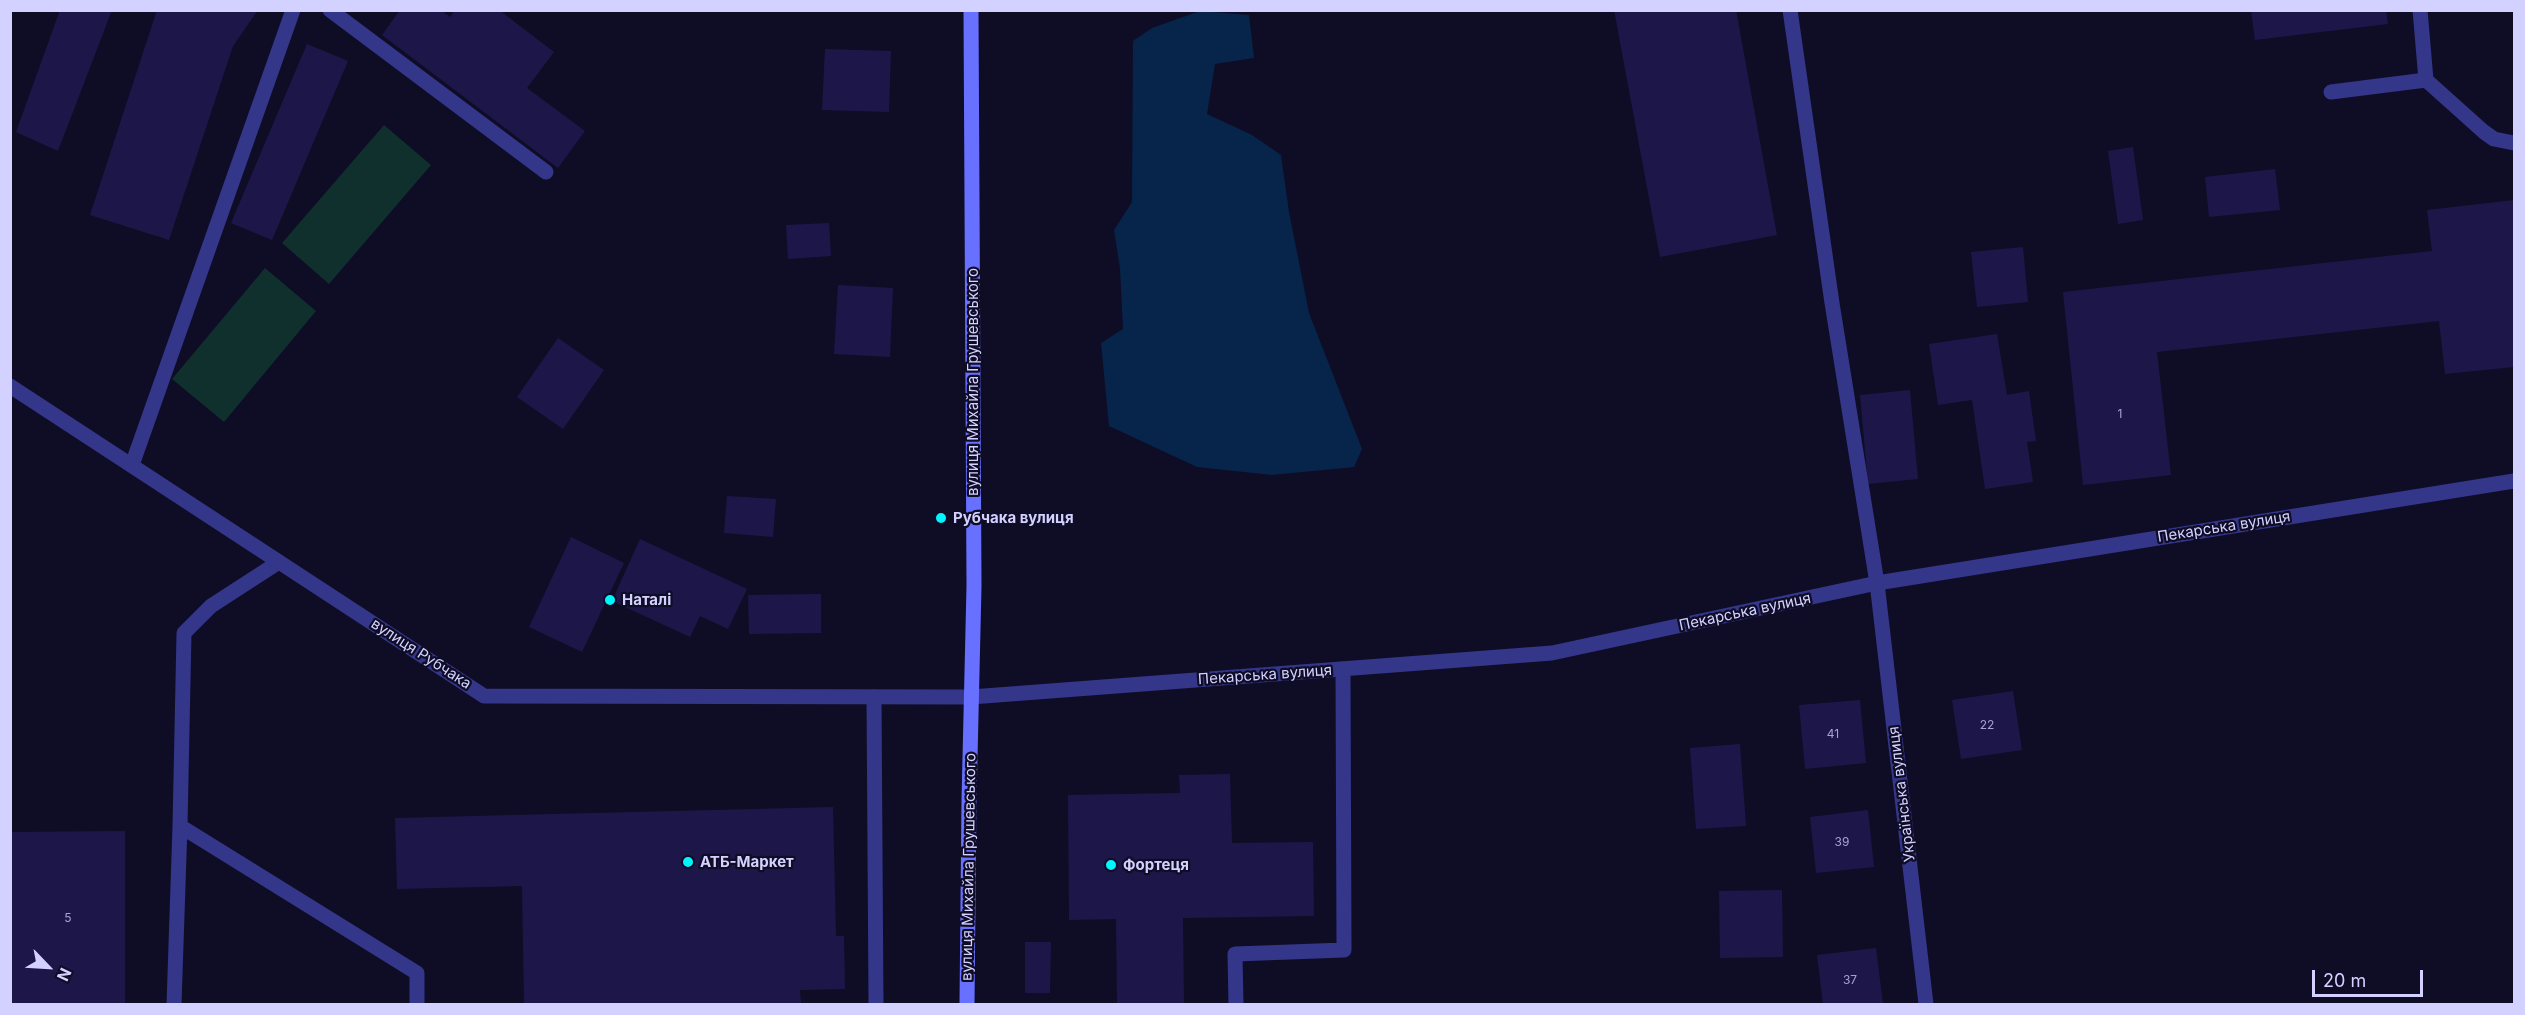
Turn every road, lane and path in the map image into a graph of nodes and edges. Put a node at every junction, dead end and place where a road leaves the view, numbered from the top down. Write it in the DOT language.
graph roads {
  1 [pos="292,10"];
  2 [pos="330,10"];
  3 [pos="971,10"];
  4 [pos="1790,10"];
  5 [pos="2420,10"];
  6 [pos="2426,80"];
  7 [pos="2331,92"];
  8 [pos="2514,143"];
  9 [pos="546,172"];
  10 [pos="10,386"];
  11 [pos="132,465"];
  12 [pos="2514,481"];
  13 [pos="279,562"];
  14 [pos="1877,583"];
  15 [pos="1343,669"];
  16 [pos="874,697"];
  17 [pos="971,697"];
  18 [pos="180,826"];
  19 [pos="174,1005"];
  20 [pos="417,1005"];
  21 [pos="876,1005"];
  22 [pos="967,1005"];
  23 [pos="1236,1005"];
  24 [pos="1926,1005"];
  1 -- 11 [label="street"];
  2 -- 9 [label="street"];
  3 -- 17 [label="main road, вулиця Михайла Грушевського"];
  4 -- 14 [label="street, Українська вулиця"];
  5 -- 6 [label="street"];
  6 -- 7 [label="street"];
  6 -- 8 [label="street"];
  10 -- 11 [label="street, вулиця Рубчака"];
  11 -- 13 [label="street, вулиця Рубчака"];
  12 -- 14 [label="street, Пекарська вулиця"];
  13 -- 16 [label="street, вулиця Рубчака"];
  13 -- 18 [label="street"];
  14 -- 15 [label="street, Пекарська вулиця"];
  14 -- 24 [label="street, Українська вулиця"];
  15 -- 17 [label="street, Пекарська вулиця"];
  15 -- 23 [label="street"];
  16 -- 17 [label="street, вулиця Рубчака"];
  16 -- 21 [label="street"];
  17 -- 22 [label="main road, вулиця Михайла Грушевського"];
  18 -- 19 [label="street"];
  18 -- 20 [label="street"];
}
